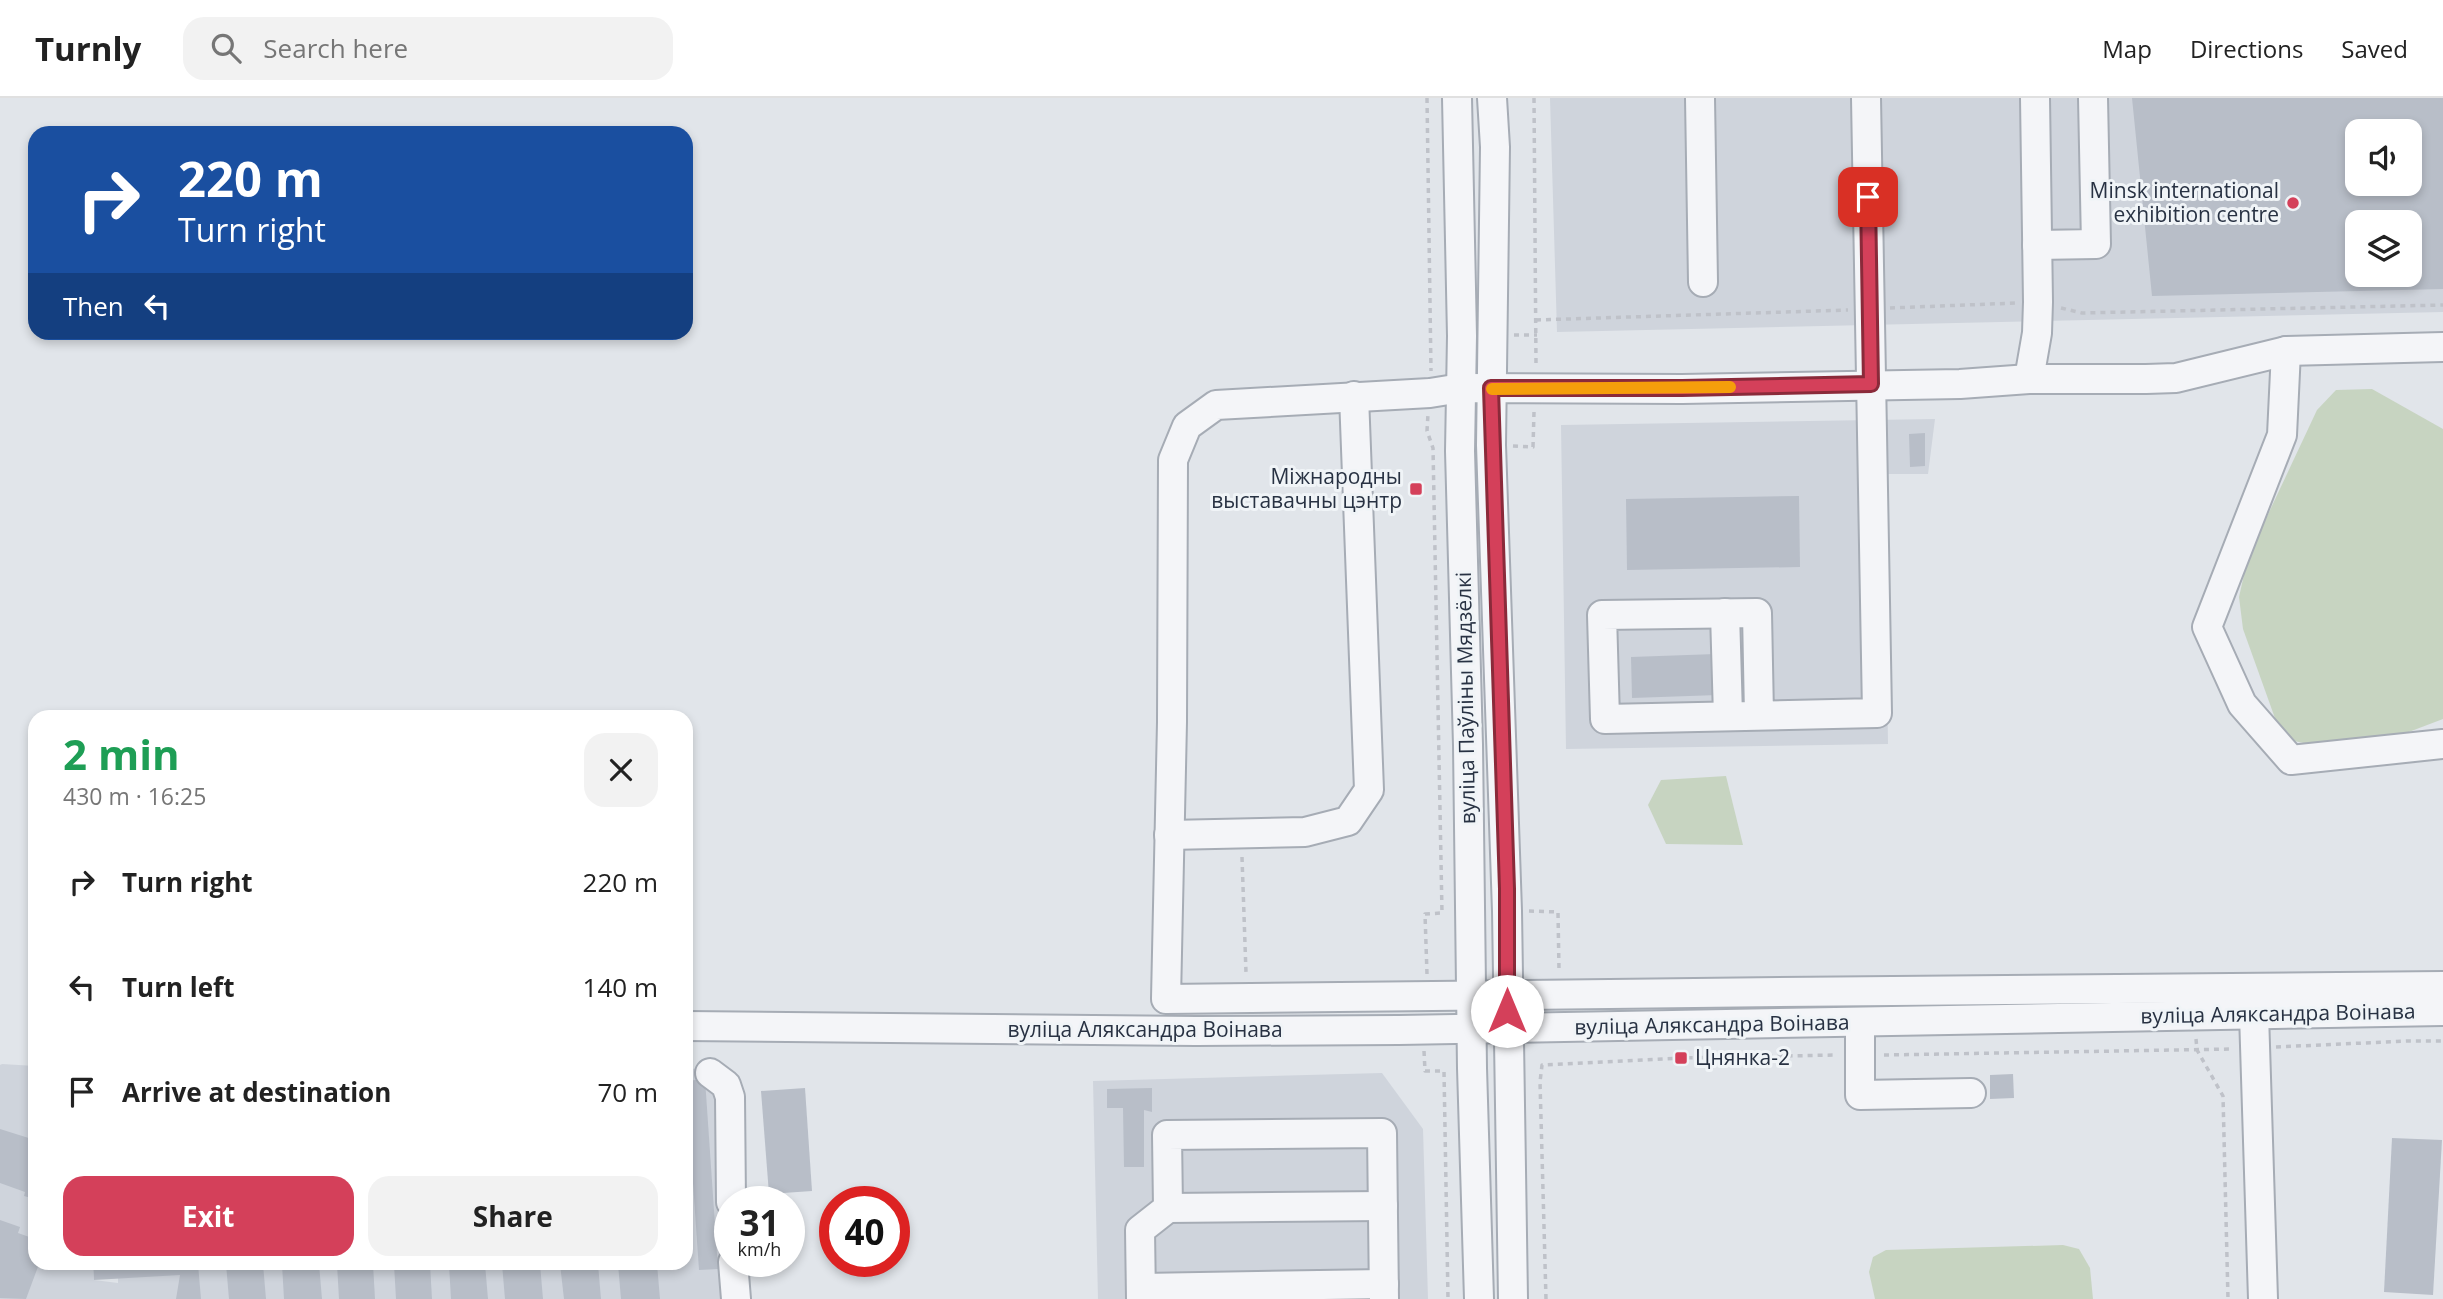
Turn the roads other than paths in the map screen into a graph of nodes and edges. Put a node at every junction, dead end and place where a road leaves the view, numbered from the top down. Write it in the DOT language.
graph roads {
  1 [pos="1457,98"];
  2 [pos="1492,98"];
  3 [pos="1700,98"];
  4 [pos="1866,98"];
  5 [pos="2035,98"];
  6 [pos="2094,98"];
  7 [pos="2037,245"];
  8 [pos="1703,282"];
  9 [pos="2443,347"];
  10 [pos="2286,351"];
  11 [pos="2029,379"];
  12 [pos="1871,384"];
  13 [pos="1461,388"];
  14 [pos="1491,388"];
  15 [pos="1354,396"];
  16 [pos="1725,613"];
  17 [pos="1759,715"];
  18 [pos="1728,716"];
  19 [pos="2443,744"];
  20 [pos="1169,835"];
  21 [pos="2443,986"];
  22 [pos="1471,994"];
  23 [pos="1507,994"];
  24 [pos="2162,1003"];
  25 [pos="2443,1011"];
  26 [pos="2254,1014"];
  27 [pos="1860,1023"];
  28 [pos="693,1026"];
  29 [pos="1472,1028"];
  30 [pos="1507,1029"];
  31 [pos="710,1073"];
  32 [pos="1971,1093"];
  33 [pos="731,1186"];
  34 [pos="1383,1206"];
  35 [pos="1168,1208"];
  36 [pos="734,1277"];
  37 [pos="1384,1292"];
  38 [pos="1141,1294"];
  39 [pos="736,1299"];
  40 [pos="1479,1299"];
  41 [pos="1513,1299"];
  42 [pos="2263,1299"];
  1 -- 13 [label="street, вуліца Паўліны Мядзёлкі"];
  2 -- 14 [label="street, вуліца Паўліны Мядзёлкі"];
  3 -- 8 [label="street"];
  4 -- 12 [label="street"];
  5 -- 7 [label="street"];
  6 -- 7 [label="street"];
  7 -- 11 [label="street"];
  9 -- 10 [label="street"];
  10 -- 11 [label="street"];
  10 -- 19 [label="street"];
  11 -- 12 [label="street"];
  12 -- 14 [label="street"];
  12 -- 17 [label="street"];
  13 -- 14 [label="street"];
  13 -- 15 [label="street"];
  13 -- 22 [label="street, вуліца Паўліны Мядзёлкі"];
  14 -- 23 [label="street, вуліца Паўліны Мядзёлкі"];
  15 -- 20 [label="street"];
  15 -- 20 [label="street"];
  16 -- 17 [label="street"];
  16 -- 18 [label="street"];
  16 -- 18 [label="street"];
  17 -- 18 [label="street"];
  20 -- 22 [label="street, вуліца Аляксандра Воінава"];
  21 -- 24 [label="street, вуліца Аляксандра Воінава"];
  22 -- 23 [label="street, вуліца Аляксандра Воінава"];
  22 -- 29 [label="street, вуліца Паўліны Мядзёлкі"];
  23 -- 24 [label="street, вуліца Аляксандра Воінава"];
  23 -- 30 [label="street, вуліца Паўліны Мядзёлкі"];
  24 -- 26 [label="street, вуліца Аляксандра Воінава"];
  24 -- 27 [label="street, вуліца Аляксандра Воінава"];
  25 -- 26 [label="street, вуліца Аляксандра Воінава"];
  26 -- 42 [label="street"];
  27 -- 30 [label="street, вуліца Аляксандра Воінава"];
  27 -- 32 [label="street"];
  28 -- 29 [label="street, вуліца Аляксандра Воінава"];
  29 -- 30 [label="street, вуліца Аляксандра Воінава"];
  29 -- 40 [label="street, вуліца Паўліны Мядзёлкі"];
  30 -- 41 [label="street, вуліца Паўліны Мядзёлкі"];
  31 -- 33 [label="street"];
  34 -- 35 [label="street"];
  34 -- 35 [label="street"];
  34 -- 37 [label="street"];
  35 -- 38 [label="street"];
  36 -- 39 [label="street"];
  37 -- 38 [label="street"];
}
